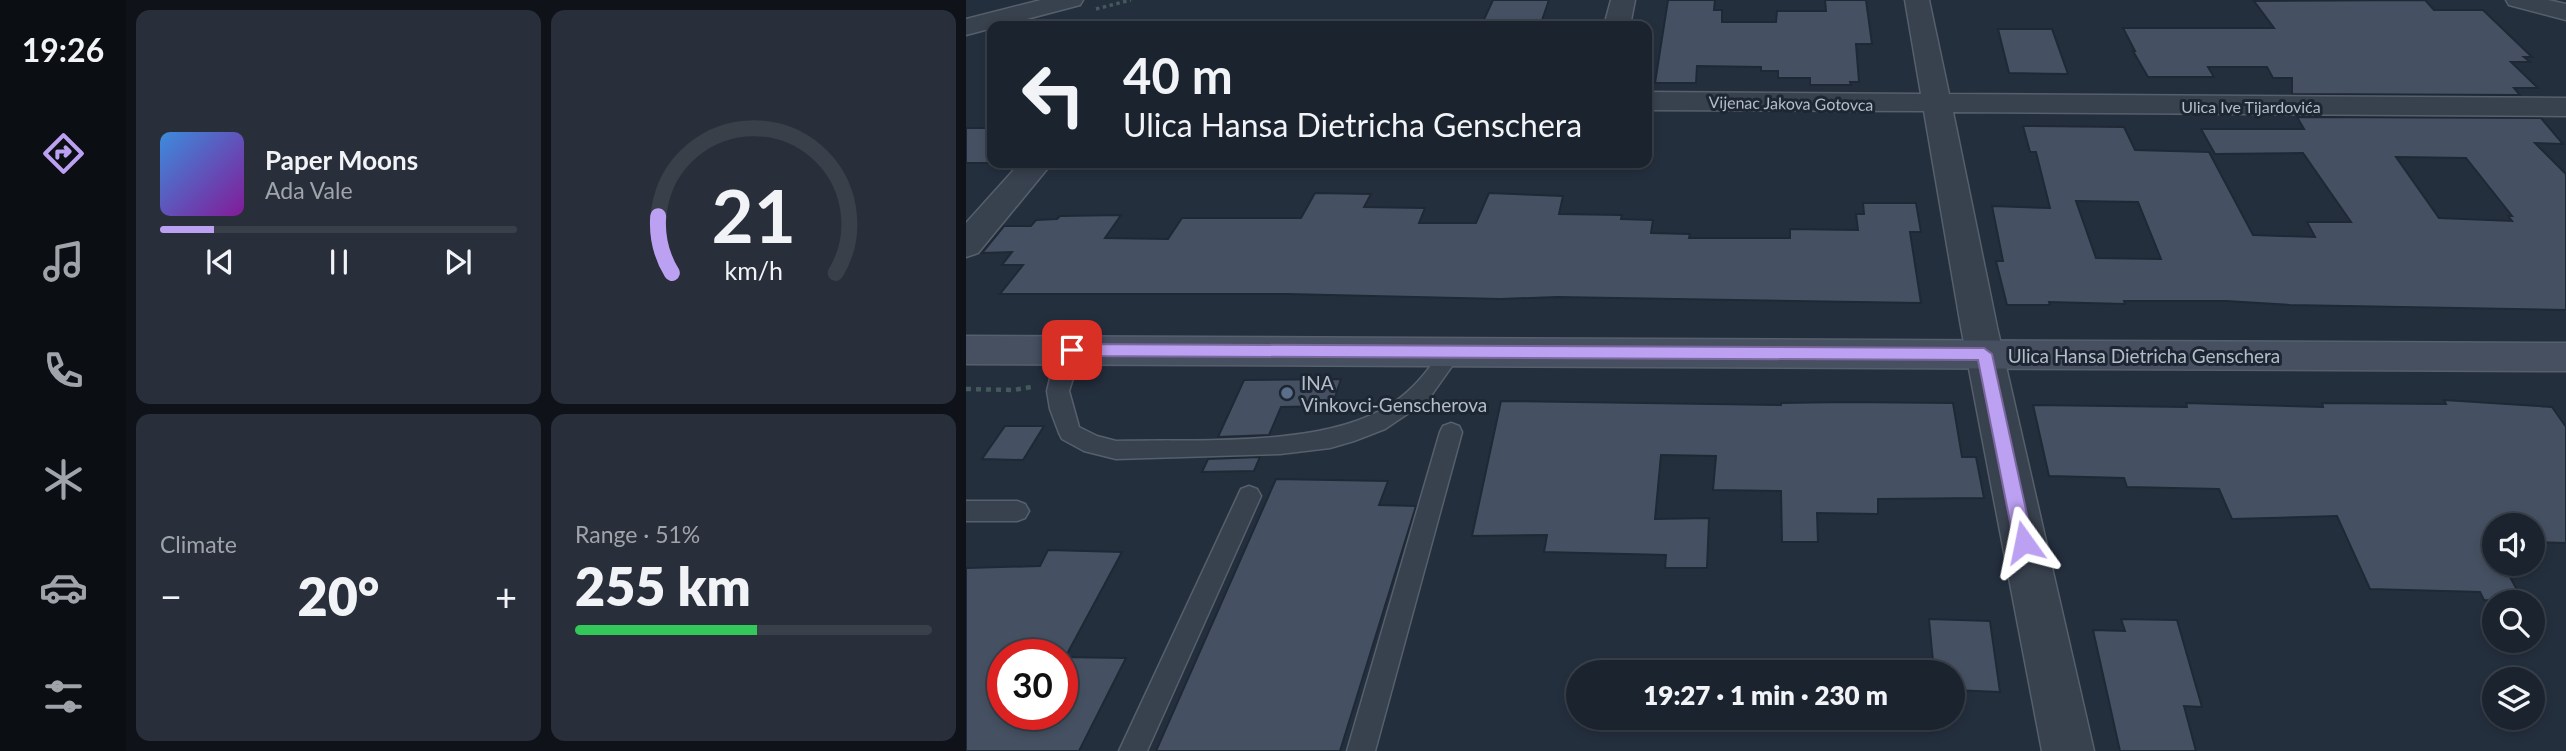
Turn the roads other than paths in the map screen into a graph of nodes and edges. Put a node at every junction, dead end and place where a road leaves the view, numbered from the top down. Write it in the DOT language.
graph roads {
  1 [pos="1071,0"];
  2 [pos="1623,0"];
  3 [pos="1917,0"];
  4 [pos="2518,0"];
  5 [pos="2566,12"];
  6 [pos="989,21"];
  7 [pos="1618,21"];
  8 [pos="987,22"];
  9 [pos="966,27"];
  10 [pos="1652,101"];
  11 [pos="1936,104"];
  12 [pos="2566,107"];
  13 [pos="1033,168"];
  14 [pos="966,245"];
  15 [pos="966,350"];
  16 [pos="1072,350"];
  17 [pos="1452,352"];
  18 [pos="1984,354"];
  19 [pos="2566,357"];
  20 [pos="1451,432"];
  21 [pos="1249,496"];
  22 [pos="966,511"];
  23 [pos="1017,512"];
  24 [pos="1133,751"];
  25 [pos="1361,751"];
  26 [pos="2068,751"];
  1 -- 6 [label="street"];
  2 -- 7 [label="street"];
  3 -- 11 [label="street"];
  4 -- 5 [label="street"];
  8 -- 9 [label="street"];
  10 -- 11 [label="street, Vijenac Jakova Gotovca"];
  11 -- 12 [label="street, Ulica Ive Tijardovića"];
  11 -- 18 [label="street"];
  13 -- 14 [label="street"];
  15 -- 16 [label="main road, Ulica Hansa Dietricha Genschera"];
  16 -- 17 [label="main road, Ulica Hansa Dietricha Genschera"];
  16 -- 17 [label="lane"];
  17 -- 18 [label="main road, Ulica Hansa Dietricha Genschera"];
  18 -- 19 [label="main road, Ulica Hansa Dietricha Genschera"];
  18 -- 26 [label="street"];
  20 -- 25 [label="lane"];
  21 -- 24 [label="lane"];
  22 -- 23 [label="lane"];
}
